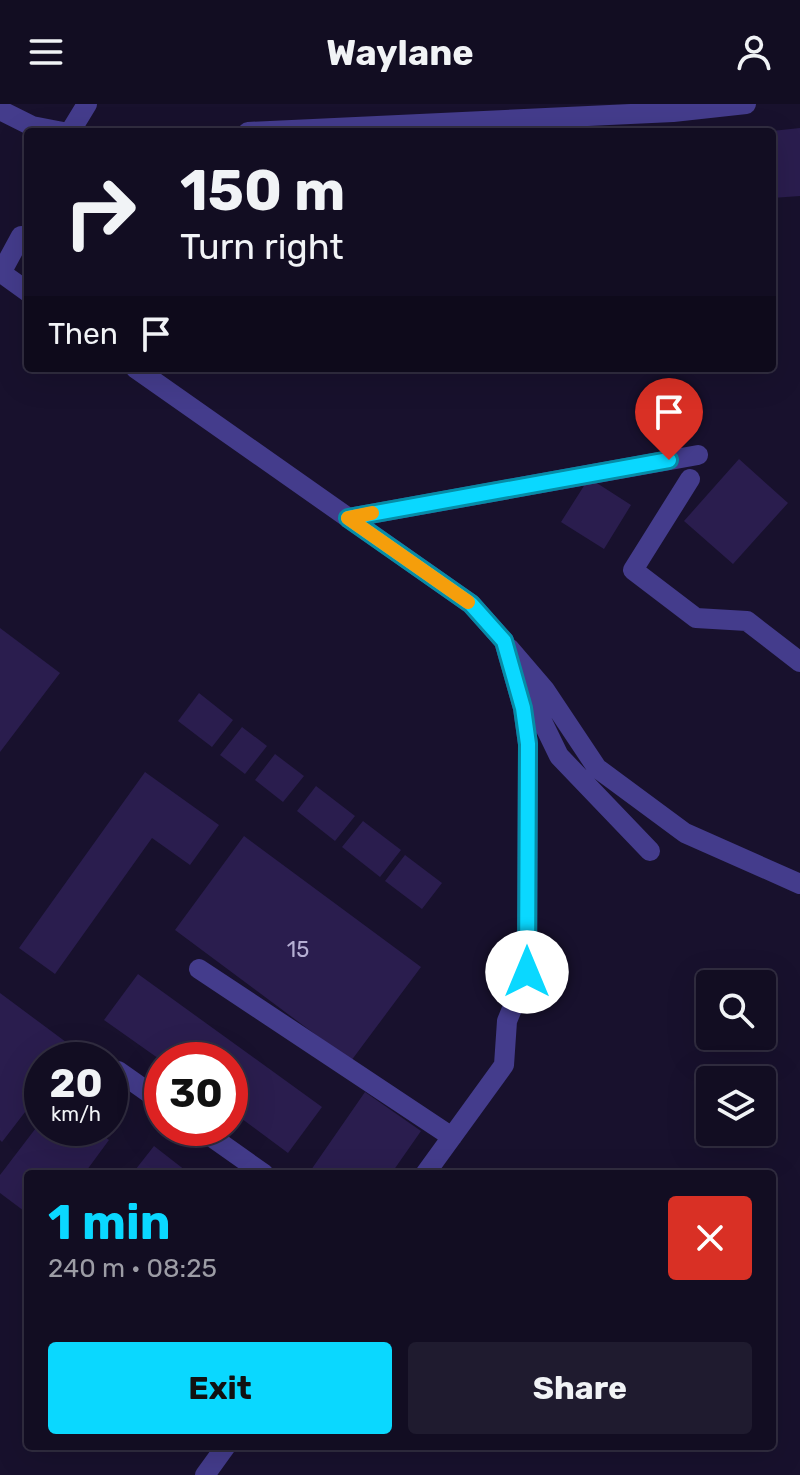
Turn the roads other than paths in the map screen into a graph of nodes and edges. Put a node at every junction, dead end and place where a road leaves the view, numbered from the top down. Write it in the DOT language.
graph roads {
  1 [pos="87,104"];
  2 [pos="746,104"];
  3 [pos="672,108"];
  4 [pos="0,110"];
  5 [pos="533,111"];
  6 [pos="42,128"];
  7 [pos="72,128"];
  8 [pos="302,128"];
  9 [pos="21,236"];
  10 [pos="0,273"];
  11 [pos="24,289"];
  12 [pos="141,372"];
  13 [pos="698,455"];
  14 [pos="690,479"];
  15 [pos="348,518"];
  16 [pos="504,641"];
  17 [pos="796,651"];
  18 [pos="650,851"];
  19 [pos="800,884"];
  20 [pos="199,969"];
  21 [pos="452,1137"];
  22 [pos="224,1146"];
  23 [pos="258,1170"];
  24 [pos="428,1170"];
  25 [pos="223,1450"];
  26 [pos="205,1475"];
  1 -- 7 [label="street"];
  2 -- 3 [label="street"];
  3 -- 5 [label="street"];
  4 -- 6 [label="street"];
  5 -- 8 [label="street"];
  9 -- 10 [label="street"];
  10 -- 11 [label="street"];
  12 -- 15 [label="street"];
  13 -- 15 [label="street"];
  14 -- 17 [label="street"];
  15 -- 16 [label="street"];
  16 -- 18 [label="street"];
  16 -- 19 [label="street"];
  16 -- 21 [label="street"];
  20 -- 21 [label="street"];
  21 -- 24 [label="street"];
  22 -- 23 [label="street"];
  25 -- 26 [label="street"];
}
